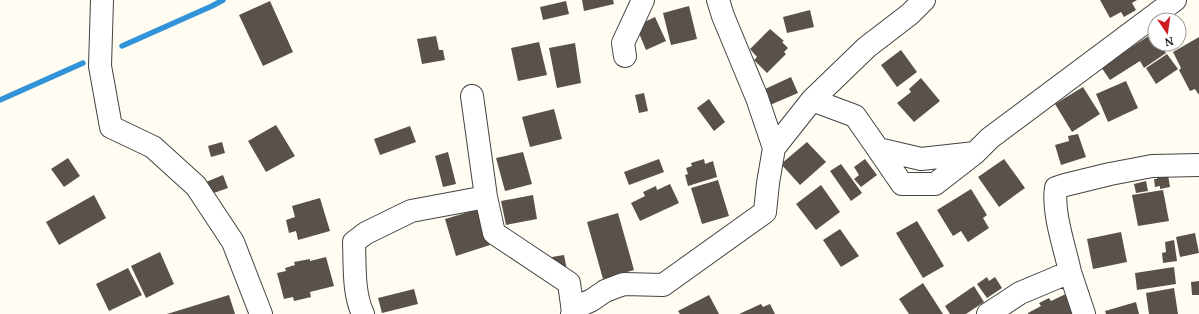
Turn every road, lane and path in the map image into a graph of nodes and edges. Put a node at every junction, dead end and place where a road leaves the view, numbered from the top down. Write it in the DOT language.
graph roads {
  1 [pos="102,0"];
  2 [pos="643,0"];
  3 [pos="718,0"];
  4 [pos="924,0"];
  5 [pos="1175,0"];
  6 [pos="625,56"];
  7 [pos="472,96"];
  8 [pos="812,100"];
  9 [pos="774,148"];
  10 [pos="878,149"];
  11 [pos="975,153"];
  12 [pos="1199,165"];
  13 [pos="486,197"];
  14 [pos="1070,272"];
  15 [pos="572,313"];
  16 [pos="261,314"];
  17 [pos="363,314"];
  18 [pos="988,314"];
  19 [pos="1084,314"];
  1 -- 16 [label="street"];
  2 -- 6 [label="street"];
  3 -- 9 [label="street"];
  4 -- 8 [label="street"];
  5 -- 11 [label="street"];
  7 -- 13 [label="street"];
  8 -- 9 [label="street"];
  8 -- 10 [label="street"];
  9 -- 15 [label="street"];
  10 -- 11 [label="street"];
  10 -- 11 [label="street"];
  12 -- 14 [label="street"];
  13 -- 15 [label="street"];
  13 -- 17 [label="street"];
  14 -- 18 [label="street"];
  14 -- 19 [label="street"];
}
